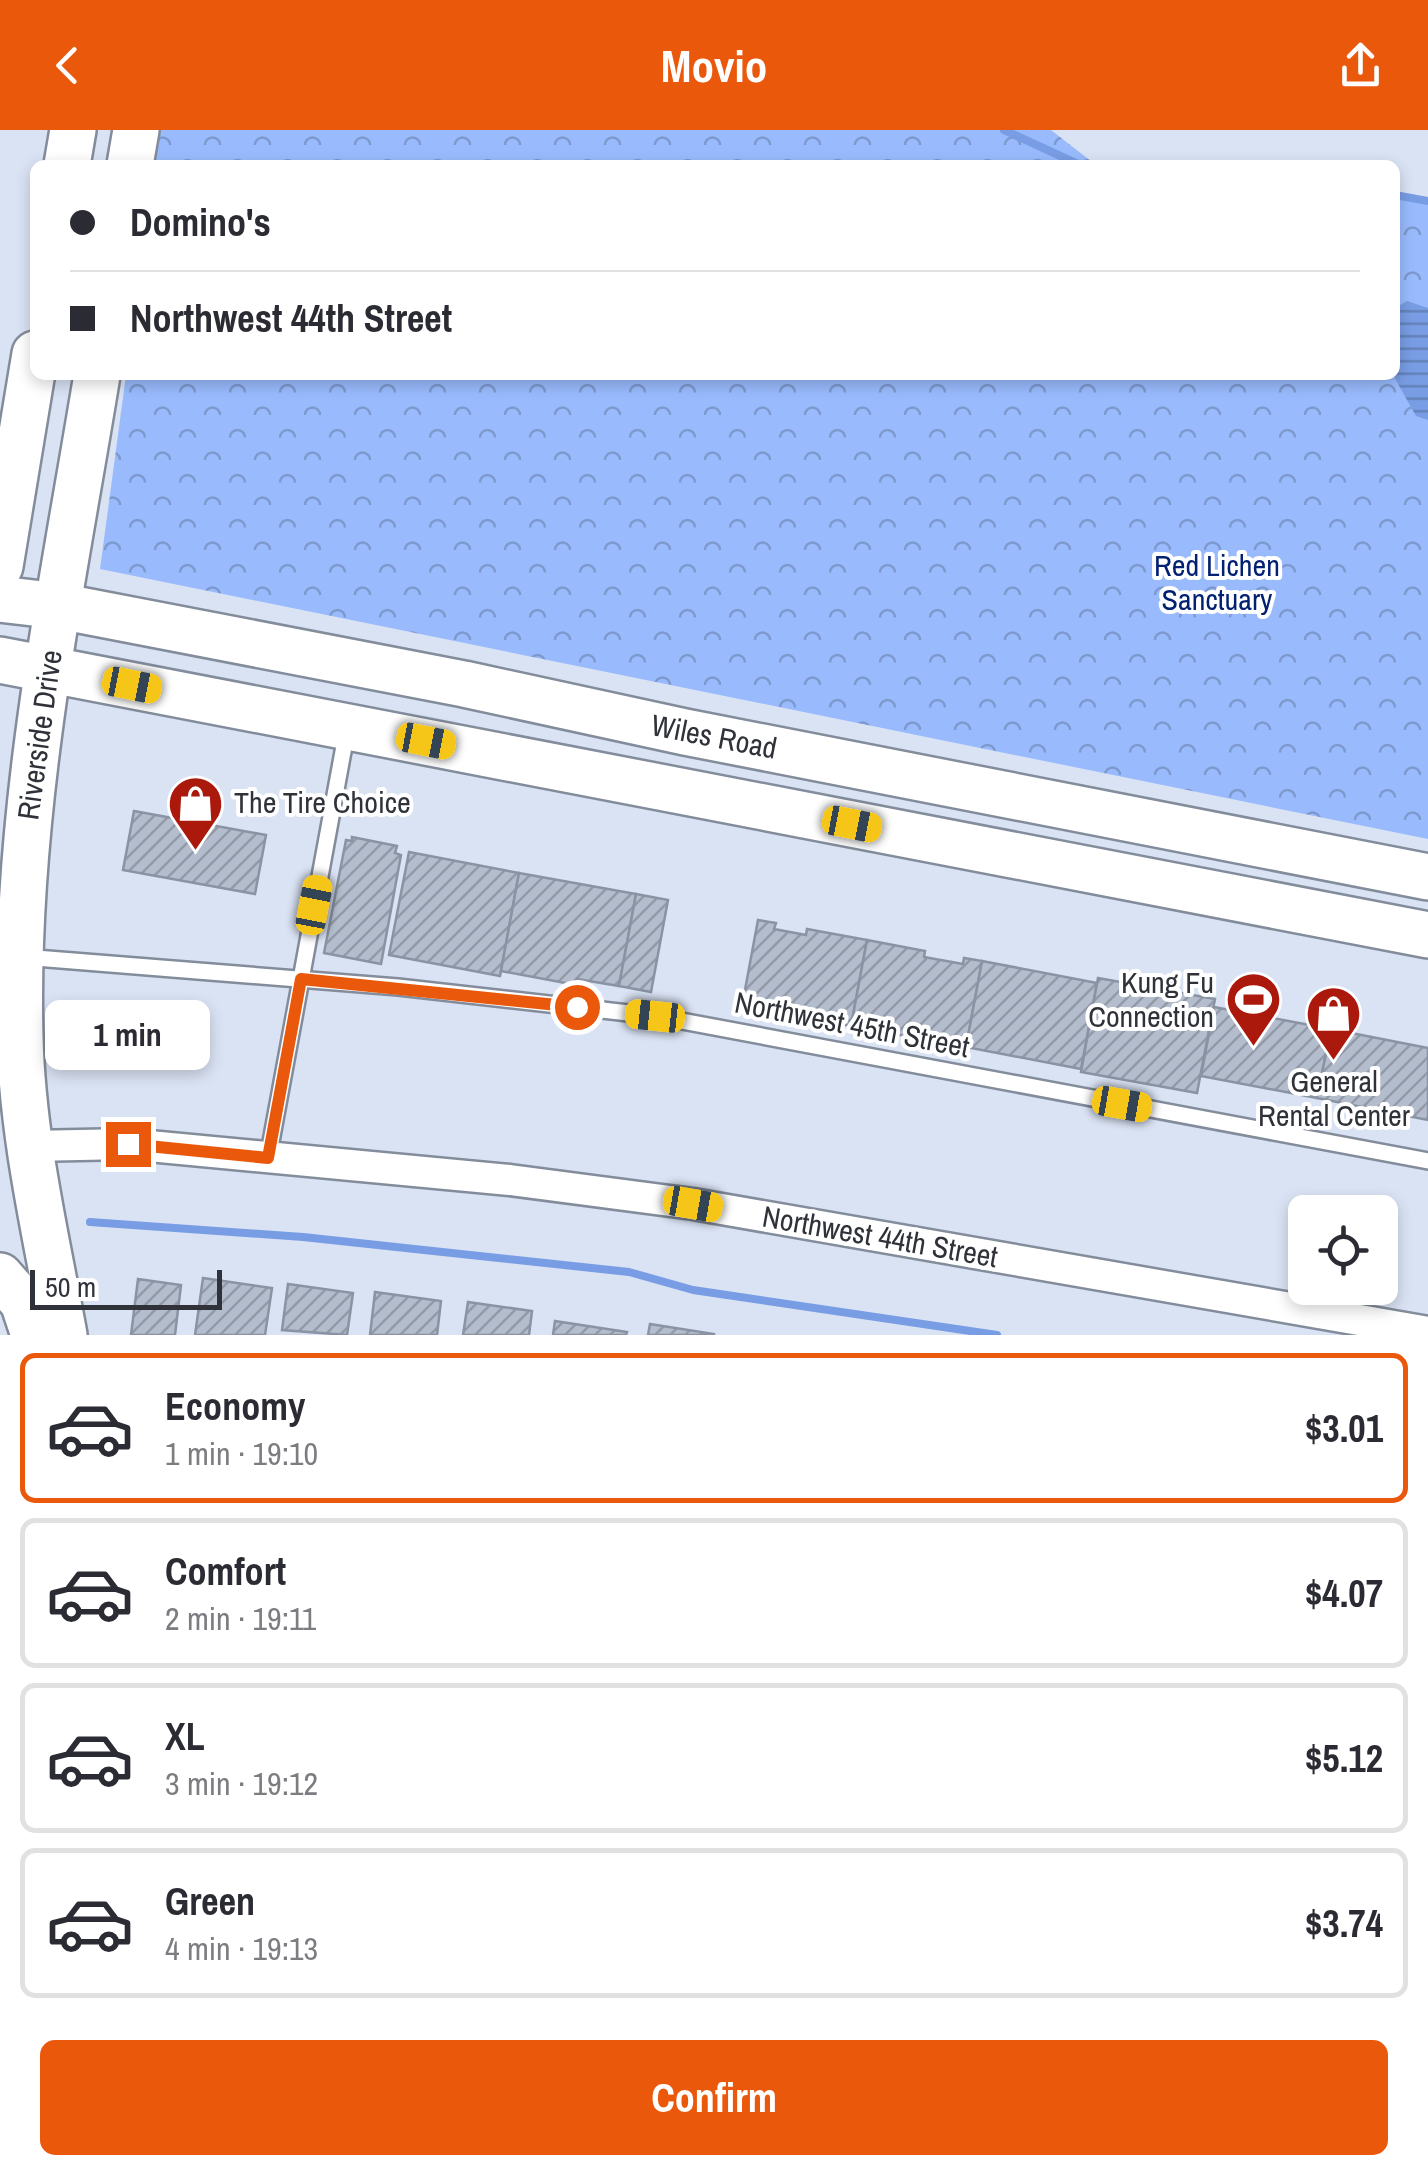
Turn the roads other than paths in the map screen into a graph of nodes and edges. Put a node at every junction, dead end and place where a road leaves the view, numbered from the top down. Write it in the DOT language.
graph roads {
  1 [pos="73,130"];
  2 [pos="136,130"];
  3 [pos="68,160"];
  4 [pos="131,160"];
  5 [pos="31,380"];
  6 [pos="95,380"];
  7 [pos="0,566"];
  8 [pos="0,599"];
  9 [pos="59,606"];
  10 [pos="0,660"];
  11 [pos="48,669"];
  12 [pos="348,726"];
  13 [pos="1428,877"];
  14 [pos="1428,934"];
  15 [pos="21,956"];
  16 [pos="301,979"];
  17 [pos="30,1146"];
  18 [pos="268,1158"];
  19 [pos="1428,1161"];
  20 [pos="0,1276"];
  21 [pos="0,1301"];
  22 [pos="1428,1332"];
  23 [pos="7,1335"];
  24 [pos="34,1335"];
  25 [pos="64,1335"];
  1 -- 3 [label="main road"];
  2 -- 4 [label="main road"];
  5 -- 7 [label="main road"];
  6 -- 9 [label="main road, Riverside Drive"];
  8 -- 9 [label="main road, Wiles Road"];
  9 -- 11 [label="main road, Riverside Drive"];
  9 -- 13 [label="main road, Wiles Road"];
  10 -- 11 [label="main road, Wiles Road"];
  11 -- 12 [label="main road, Wiles Road"];
  11 -- 15 [label="main road, Riverside Drive"];
  12 -- 14 [label="main road, Wiles Road"];
  12 -- 16 [label="lane"];
  15 -- 16 [label="lane, Northwest 45th Street"];
  15 -- 17 [label="main road, Riverside Drive"];
  16 -- 18 [label="lane"];
  16 -- 19 [label="lane, Northwest 45th Street"];
  17 -- 18 [label="street, Northwest 44th Street"];
  17 -- 25 [label="main road, Riverside Drive"];
  18 -- 22 [label="street, Northwest 44th Street"];
  20 -- 24 [label="main road"];
  21 -- 23 [label="main road"];
}
